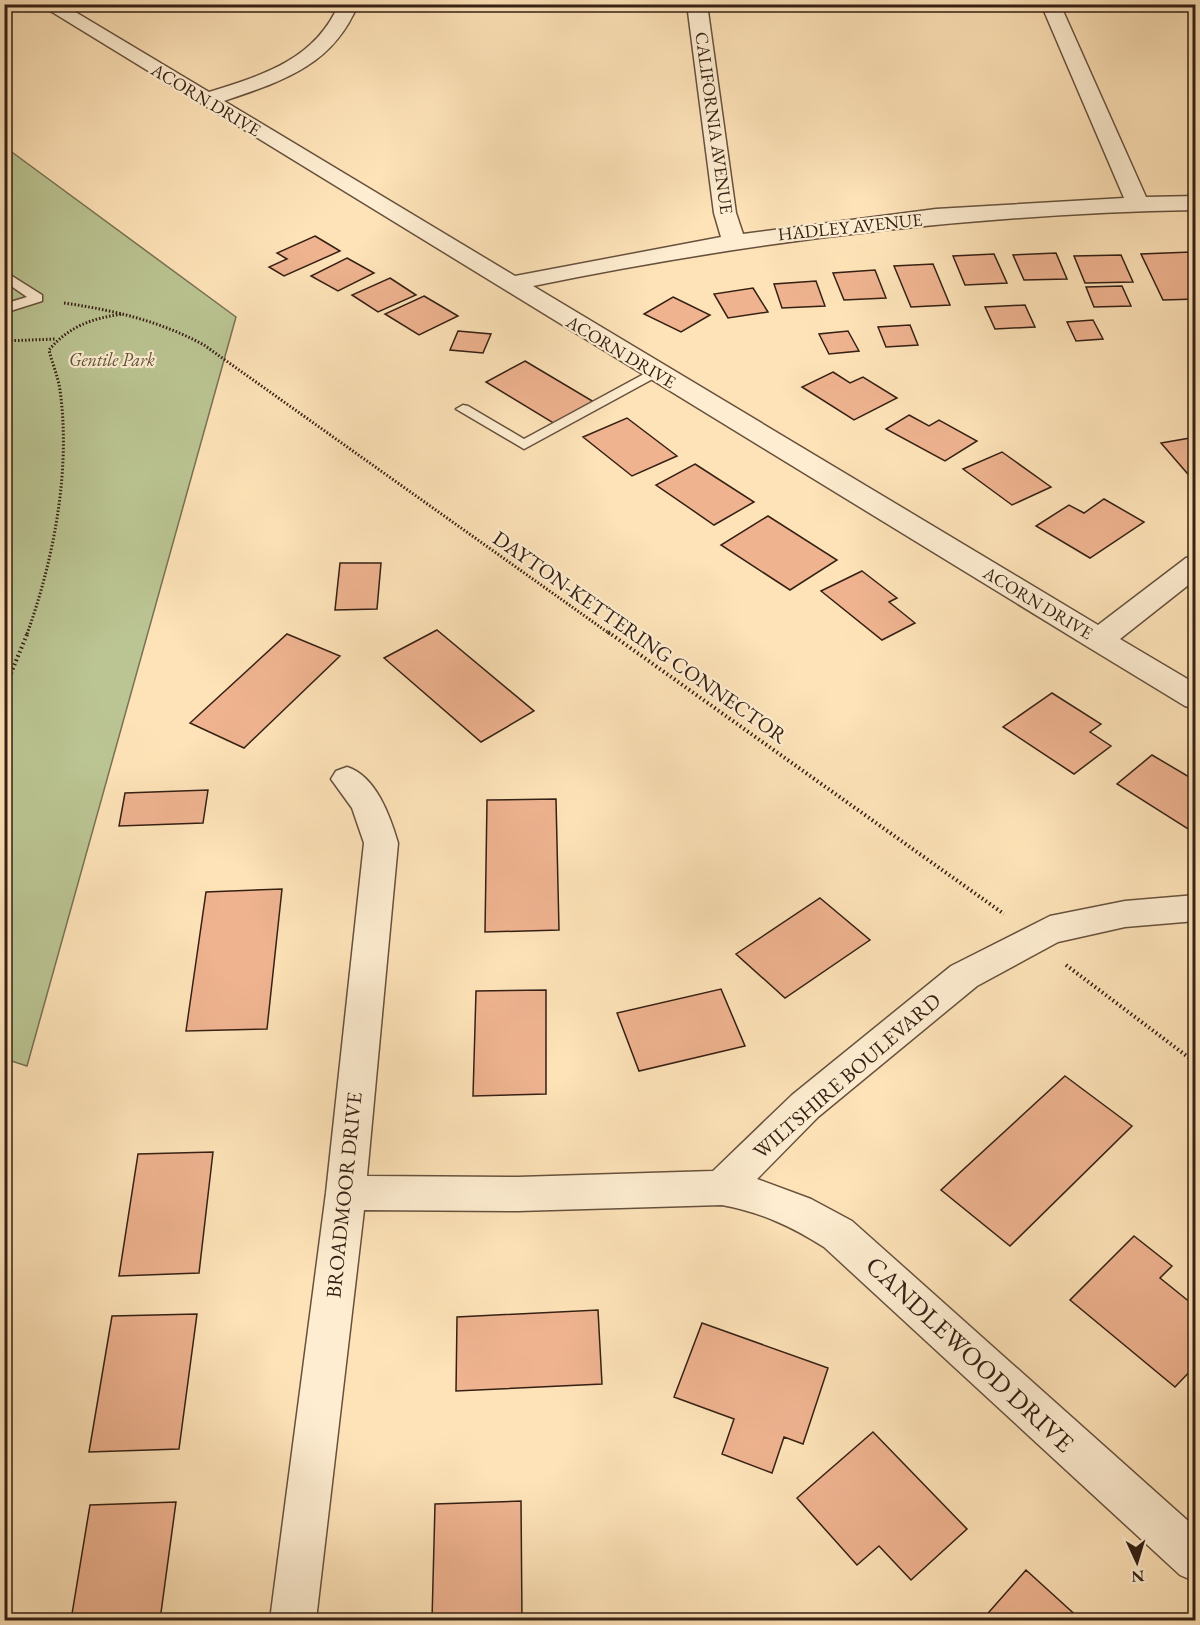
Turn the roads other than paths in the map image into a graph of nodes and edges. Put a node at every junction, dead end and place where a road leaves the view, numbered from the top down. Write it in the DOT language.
graph roads {
  1 [pos="48,4"];
  2 [pos="349,4"];
  3 [pos="697,4"];
  4 [pos="1050,4"];
  5 [pos="207,100"];
  6 [pos="1196,203"];
  7 [pos="1138,204"];
  8 [pos="734,241"];
  9 [pos="4,275"];
  10 [pos="509,284"];
  11 [pos="4,309"];
  12 [pos="655,372"];
  13 [pos="463,409"];
  14 [pos="1196,564"];
  15 [pos="1099,640"];
  16 [pos="1196,698"];
  17 [pos="347,779"];
  18 [pos="1196,908"];
  19 [pos="722,1188"];
  20 [pos="346,1193"];
  21 [pos="1196,1560"];
  22 [pos="293,1620"];
  1 -- 5 [label="street, ACORN DRIVE"];
  2 -- 5 [label="street"];
  3 -- 8 [label="street, CALIFORNIA AVENUE"];
  4 -- 7 [label="street"];
  5 -- 10 [label="street, ACORN DRIVE"];
  6 -- 7 [label="street, HADLEY AVENUE"];
  7 -- 8 [label="street, HADLEY AVENUE"];
  8 -- 10 [label="street, HADLEY AVENUE"];
  9 -- 11 [label="lane"];
  10 -- 12 [label="street, ACORN DRIVE"];
  12 -- 13 [label="lane"];
  12 -- 15 [label="street, ACORN DRIVE"];
  14 -- 15 [label="street"];
  15 -- 16 [label="street, ACORN DRIVE"];
  17 -- 20 [label="street, BROADMOOR DRIVE"];
  18 -- 19 [label="street, WILTSHIRE BOULEVARD"];
  19 -- 20 [label="street"];
  19 -- 21 [label="street, CANDLEWOOD DRIVE"];
  20 -- 22 [label="street, BROADMOOR DRIVE"];
}
